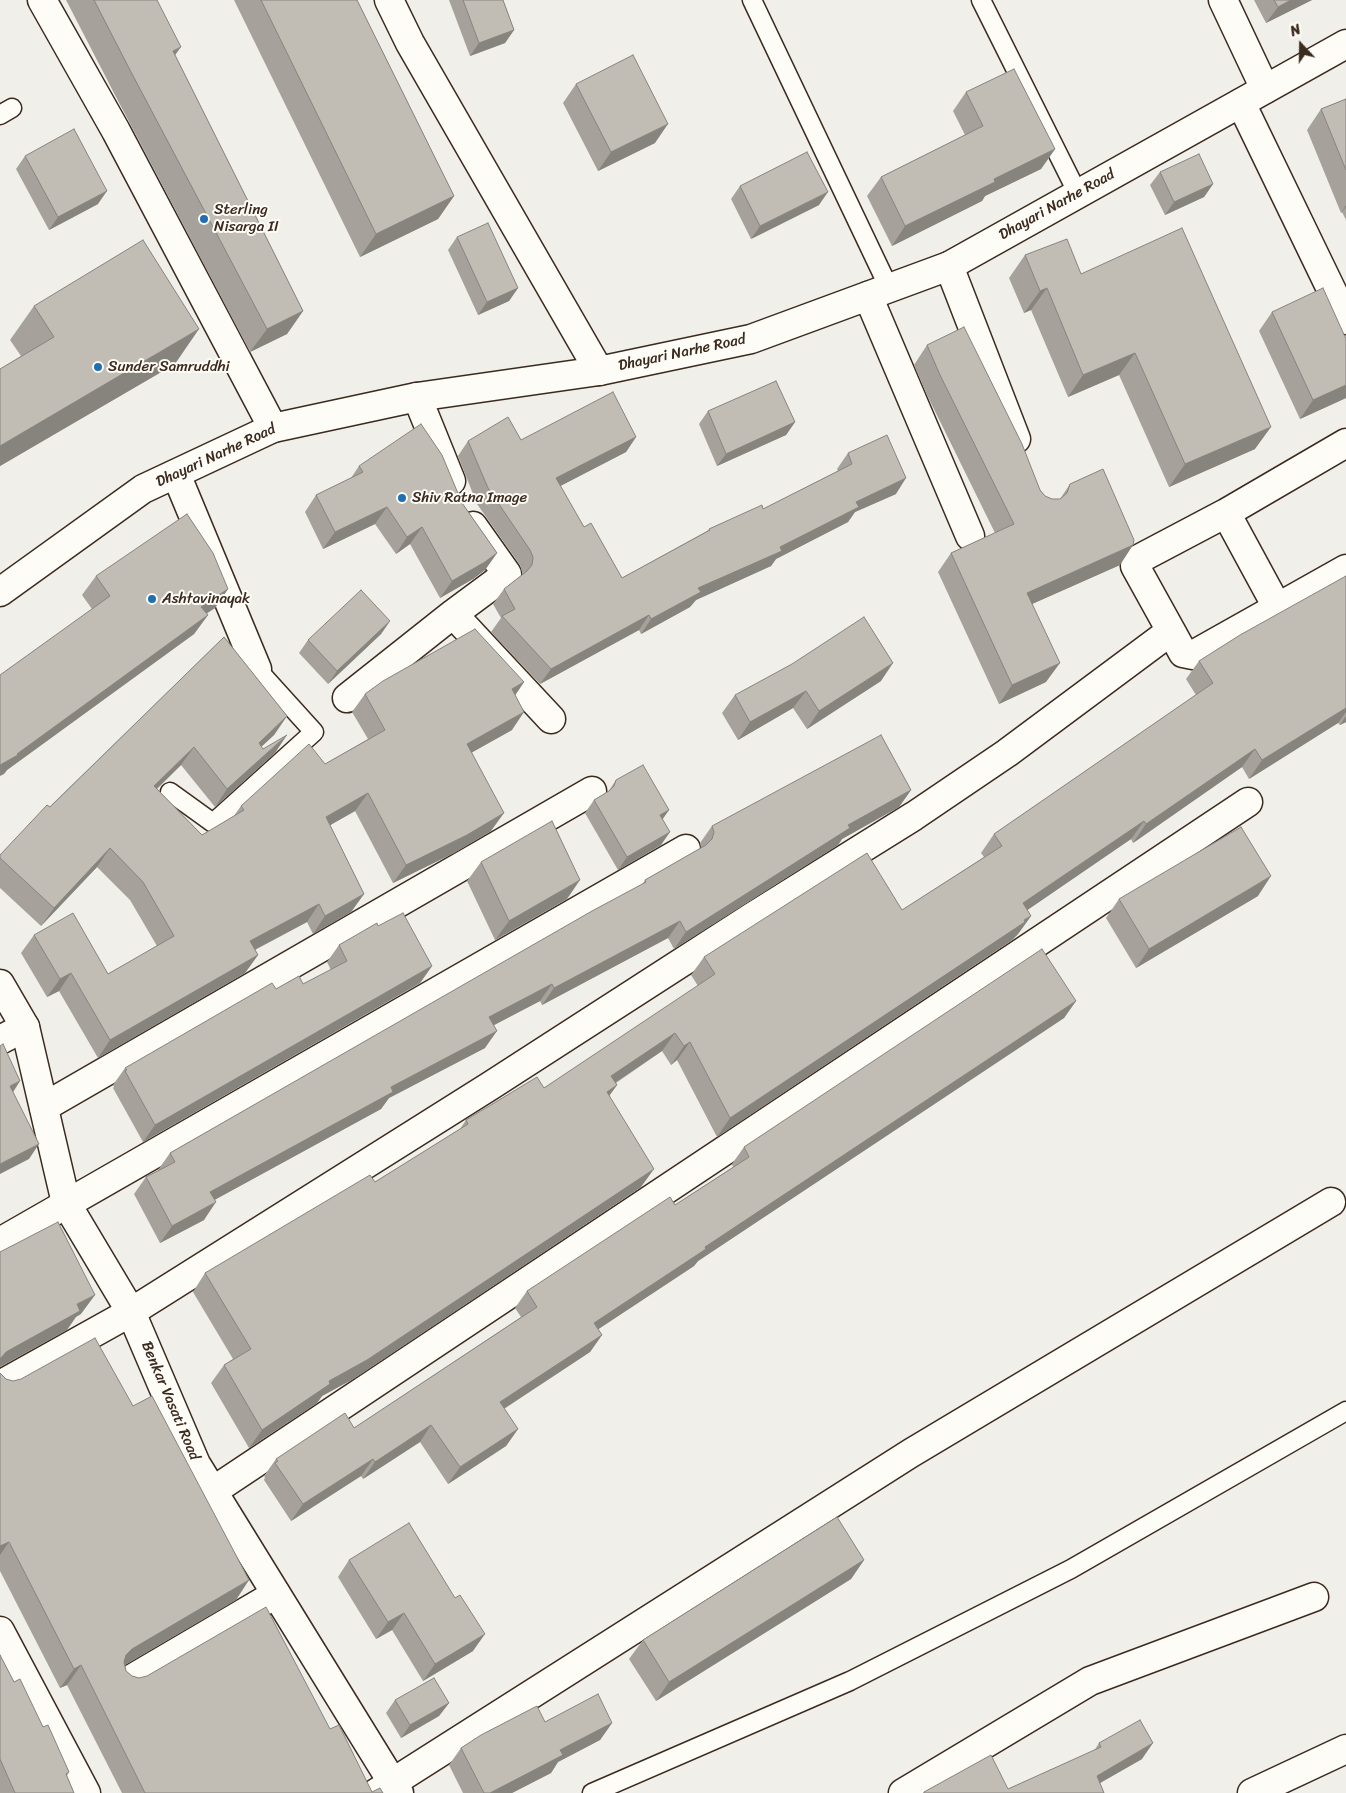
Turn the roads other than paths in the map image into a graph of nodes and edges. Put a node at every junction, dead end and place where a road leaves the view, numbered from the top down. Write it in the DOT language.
graph roads {
  1 [pos="42,0"];
  2 [pos="389,0"];
  3 [pos="752,0"];
  4 [pos="981,0"];
  5 [pos="1223,0"];
  6 [pos="1346,44"];
  7 [pos="1265,89"];
  8 [pos="1241,103"];
  9 [pos="1078,194"];
  10 [pos="949,266"];
  11 [pos="878,292"];
  12 [pos="1346,320"];
  13 [pos="599,371"];
  14 [pos="417,397"];
  15 [pos="274,428"];
  16 [pos="1346,443"];
  17 [pos="1024,458"];
  18 [pos="176,474"];
  19 [pos="1226,513"];
  20 [pos="970,536"];
  21 [pos="1346,569"];
  22 [pos="0,592"];
  23 [pos="1277,607"];
  24 [pos="453,614"];
  25 [pos="1171,631"];
  26 [pos="257,669"];
  27 [pos="347,698"];
  28 [pos="551,719"];
  29 [pos="592,791"];
  30 [pos="170,792"];
  31 [pos="1248,802"];
  32 [pos="686,849"];
  33 [pos="0,984"];
  34 [pos="25,1027"];
  35 [pos="0,1040"];
  36 [pos="44,1107"];
  37 [pos="1331,1202"];
  38 [pos="66,1203"];
  39 [pos="0,1242"];
  40 [pos="131,1312"];
  41 [pos="0,1385"];
  42 [pos="1346,1411"];
  43 [pos="212,1491"];
  44 [pos="276,1594"];
  45 [pos="1314,1597"];
  46 [pos="0,1631"];
  47 [pos="126,1682"];
  48 [pos="1346,1749"];
  49 [pos="389,1790"];
  50 [pos="86,1793"];
  51 [pos="592,1793"];
  52 [pos="903,1793"];
  53 [pos="1252,1793"];
  1 -- 15 [label="street"];
  2 -- 13 [label="street"];
  3 -- 11 [label="lane"];
  4 -- 9 [label="lane"];
  5 -- 7 [label="street"];
  6 -- 7 [label="street, Dhayari Narhe Road"];
  7 -- 8 [label="street, Dhayari Narhe Road"];
  8 -- 9 [label="street, Dhayari Narhe Road"];
  8 -- 12 [label="street"];
  9 -- 10 [label="street, Dhayari Narhe Road"];
  10 -- 11 [label="street, Dhayari Narhe Road"];
  10 -- 17 [label="street"];
  11 -- 13 [label="street, Dhayari Narhe Road"];
  11 -- 20 [label="street"];
  13 -- 14 [label="street, Dhayari Narhe Road"];
  14 -- 15 [label="street, Dhayari Narhe Road"];
  14 -- 24 [label="street"];
  15 -- 18 [label="street, Dhayari Narhe Road"];
  16 -- 19 [label="street"];
  18 -- 22 [label="street, Dhayari Narhe Road"];
  18 -- 26 [label="street"];
  19 -- 23 [label="street"];
  19 -- 25 [label="street"];
  21 -- 23 [label="street"];
  23 -- 25 [label="street"];
  24 -- 27 [label="street"];
  24 -- 28 [label="street"];
  25 -- 40 [label="street"];
  26 -- 30 [label="lane"];
  29 -- 36 [label="street"];
  31 -- 43 [label="street"];
  32 -- 38 [label="street"];
  33 -- 34 [label="street, Benkar Vasati Road"];
  34 -- 35 [label="street"];
  34 -- 36 [label="street, Benkar Vasati Road"];
  36 -- 38 [label="street, Benkar Vasati Road"];
  37 -- 49 [label="street"];
  38 -- 39 [label="street"];
  38 -- 40 [label="street, Benkar Vasati Road"];
  40 -- 41 [label="street"];
  40 -- 43 [label="street, Benkar Vasati Road"];
  42 -- 51 [label="lane"];
  43 -- 44 [label="street, Benkar Vasati Road"];
  44 -- 47 [label="street"];
  44 -- 49 [label="street, Benkar Vasati Road"];
  45 -- 52 [label="street"];
  46 -- 50 [label="street"];
  48 -- 53 [label="street"];
}
